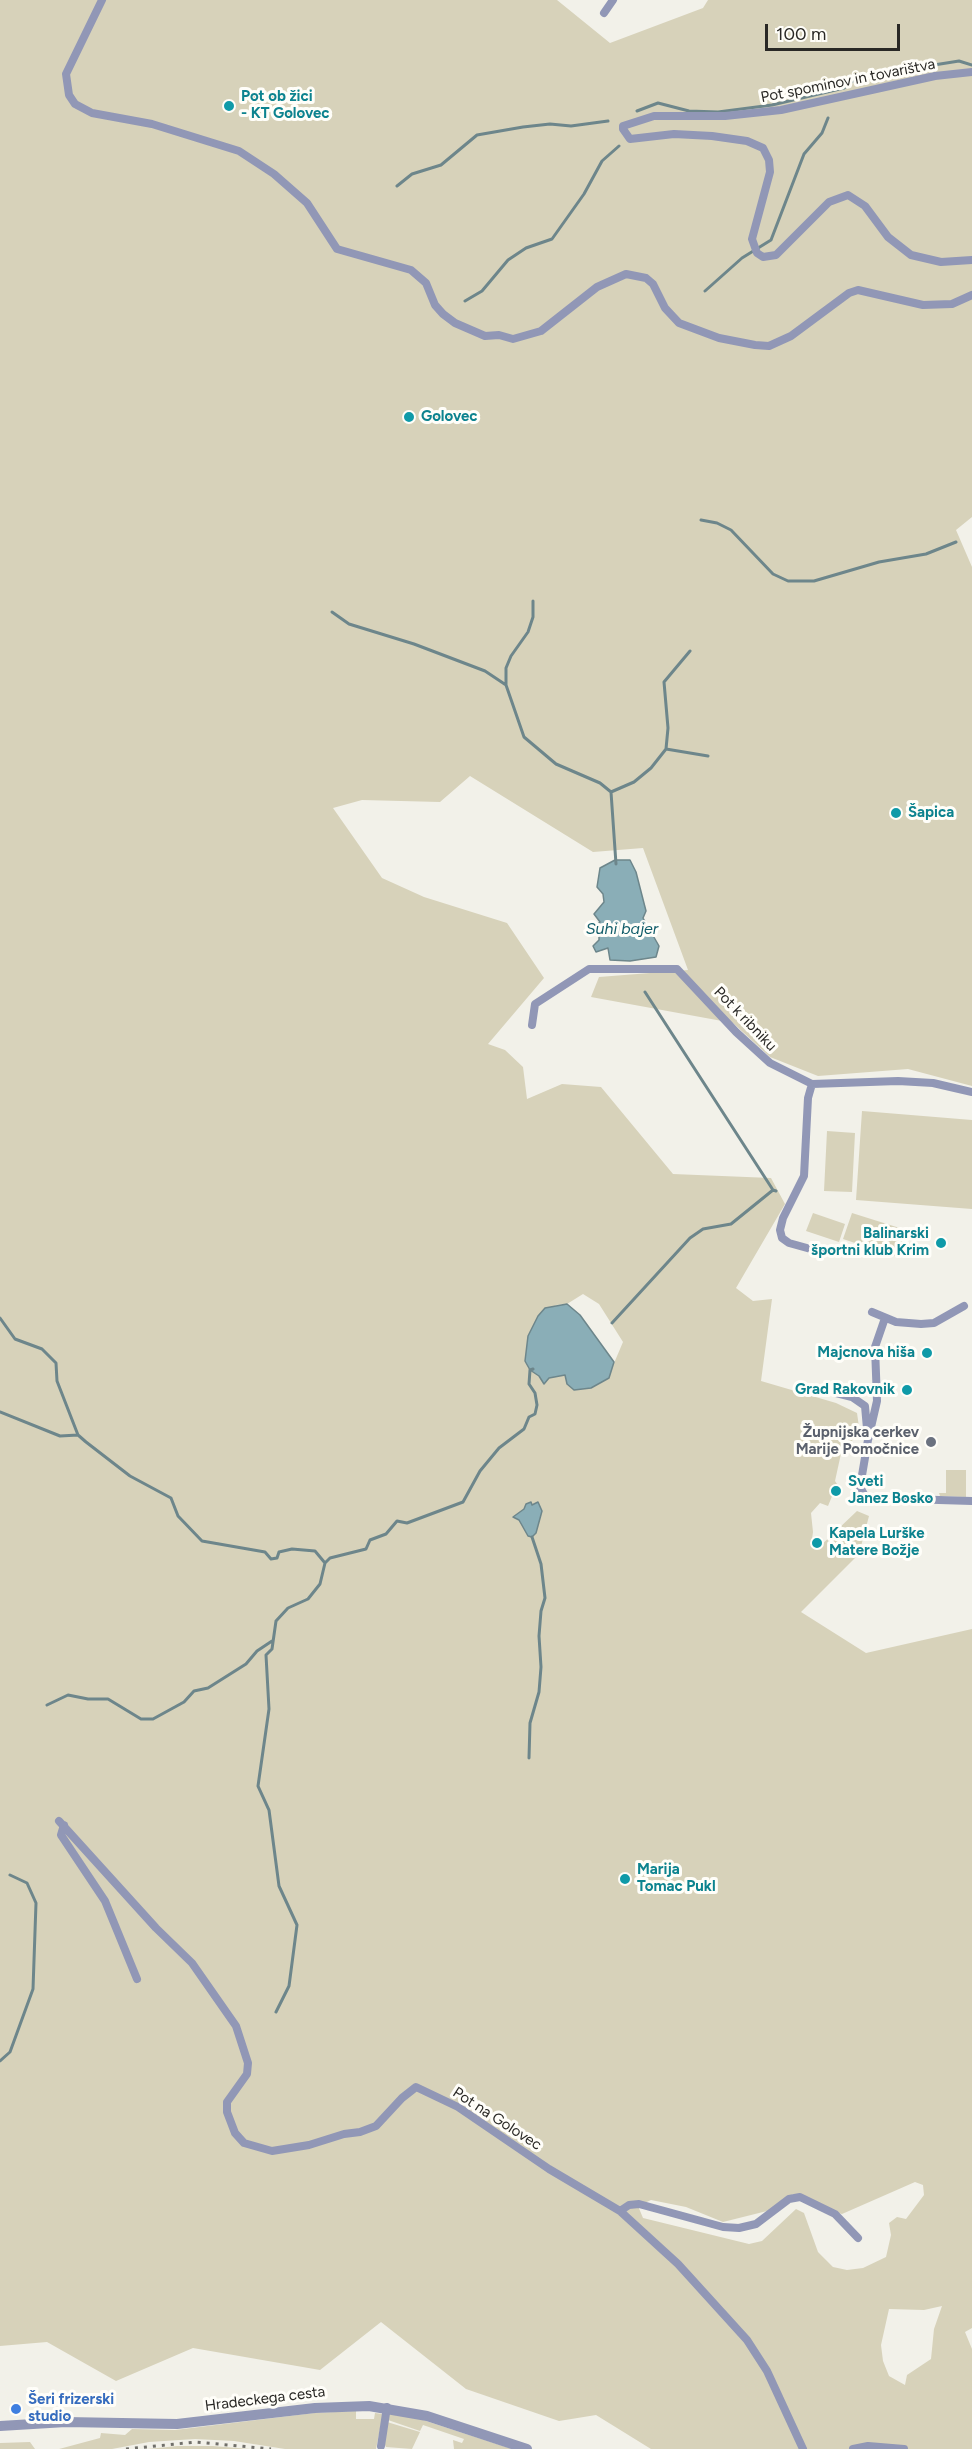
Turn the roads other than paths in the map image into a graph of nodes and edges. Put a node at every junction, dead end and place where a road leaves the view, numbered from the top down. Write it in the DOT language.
graph roads {
  1 [pos="102,0"];
  2 [pos="613,0"];
  3 [pos="604,13"];
  4 [pos="972,72"];
  5 [pos="972,260"];
  6 [pos="972,295"];
  7 [pos="531,1024"];
  8 [pos="812,1084"];
  9 [pos="972,1092"];
  10 [pos="825,1254"];
  11 [pos="964,1306"];
  12 [pos="872,1312"];
  13 [pos="885,1318"];
  14 [pos="836,1393"];
  15 [pos="868,1440"];
  16 [pos="972,1501"];
  17 [pos="137,1978"];
  18 [pos="620,2211"];
  19 [pos="858,2238"];
  20 [pos="387,2407"];
  21 [pos="0,2426"];
  22 [pos="381,2446"];
  23 [pos="527,2449"];
  24 [pos="803,2449"];
  25 [pos="853,2449"];
  26 [pos="904,2449"];
  1 -- 6 [label="street"];
  2 -- 3 [label="street"];
  4 -- 5 [label="street, Pot spominov in tovarištva"];
  7 -- 8 [label="street, Pot k ribniku"];
  8 -- 9 [label="street, Pot k ribniku"];
  8 -- 10 [label="street"];
  11 -- 13 [label="street"];
  12 -- 13 [label="street"];
  13 -- 15 [label="street"];
  14 -- 15 [label="street"];
  15 -- 16 [label="street"];
  17 -- 18 [label="street, Pot na Golovec"];
  18 -- 19 [label="street"];
  18 -- 24 [label="street, Pot na Golovec"];
  20 -- 21 [label="street, Hradeckega cesta"];
  20 -- 22 [label="street"];
  20 -- 23 [label="street, Hradeckega cesta"];
  25 -- 26 [label="street"];
}
